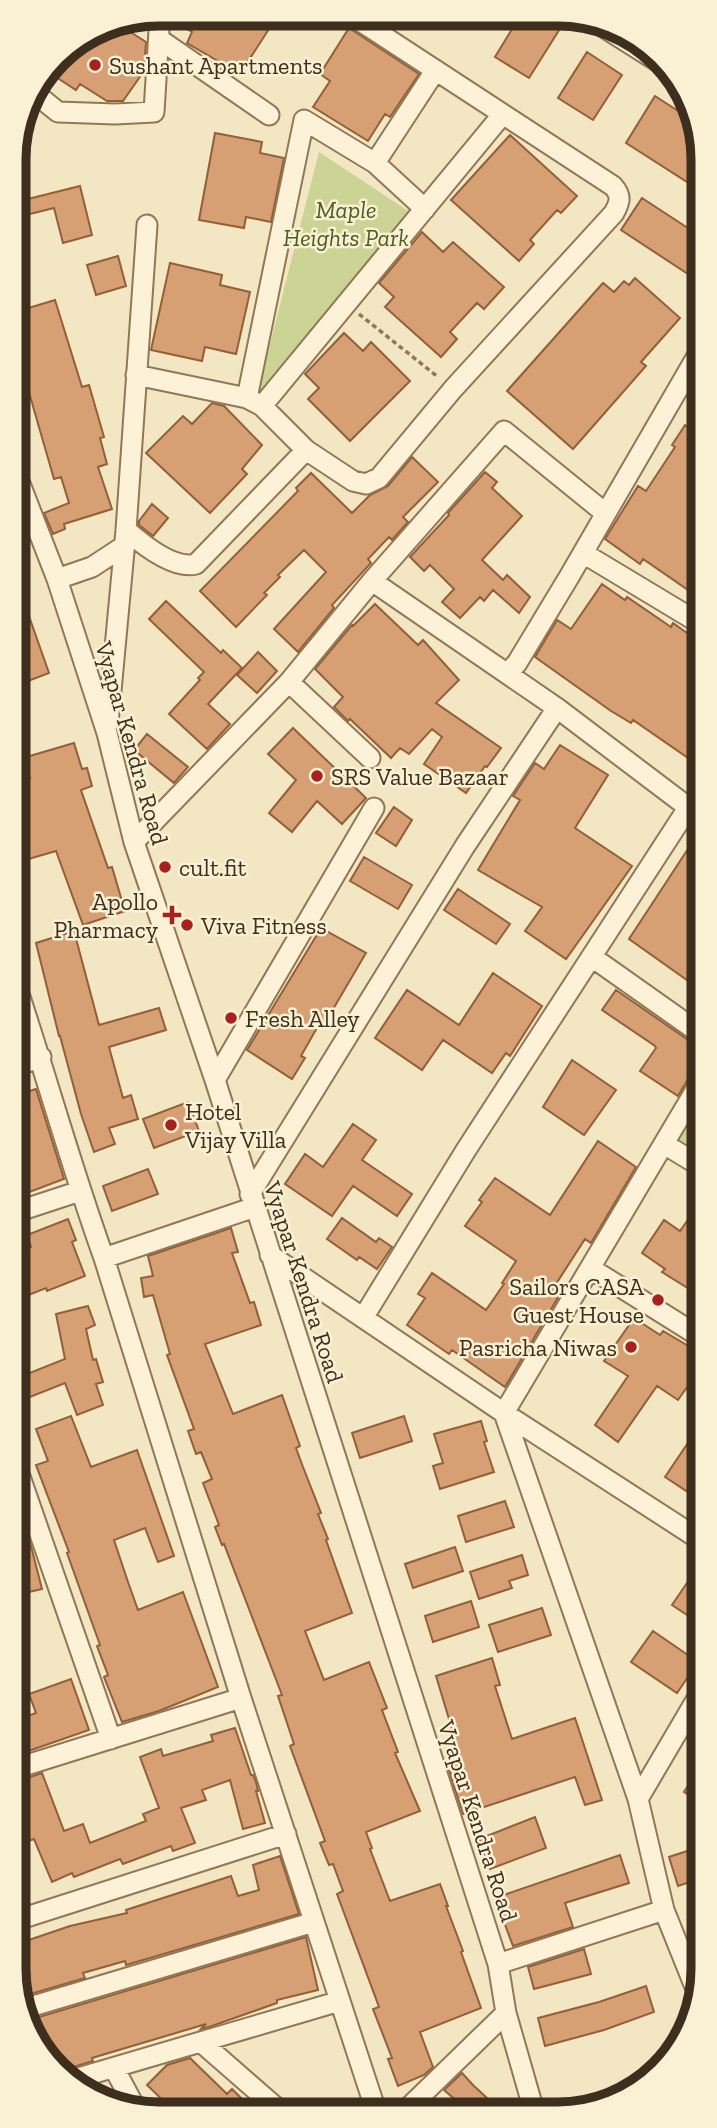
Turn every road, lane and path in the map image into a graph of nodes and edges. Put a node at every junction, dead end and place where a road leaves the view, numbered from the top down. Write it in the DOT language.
graph roads {
  1 [pos="368,26"];
  2 [pos="159,27"];
  3 [pos="159,38"];
  4 [pos="435,71"];
  5 [pos="41,98"];
  6 [pos="269,115"];
  7 [pos="502,116"];
  8 [pos="375,163"];
  9 [pos="425,209"];
  10 [pos="147,225"];
  11 [pos="346,304"];
  12 [pos="691,367"];
  13 [pos="136,375"];
  14 [pos="453,389"];
  15 [pos="254,402"];
  16 [pos="306,450"];
  17 [pos="27,504"];
  18 [pos="605,513"];
  19 [pos="125,538"];
  20 [pos="583,553"];
  21 [pos="57,579"];
  22 [pos="372,581"];
  23 [pos="691,617"];
  24 [pos="507,674"];
  25 [pos="289,682"];
  26 [pos="556,708"];
  27 [pos="107,733"];
  28 [pos="370,758"];
  29 [pos="374,808"];
  30 [pos="691,810"];
  31 [pos="691,818"];
  32 [pos="134,842"];
  33 [pos="592,957"];
  34 [pos="27,1015"];
  35 [pos="691,1027"];
  36 [pos="41,1057"];
  37 [pos="26,1062"];
  38 [pos="215,1080"];
  39 [pos="690,1100"];
  40 [pos="664,1144"];
  41 [pos="690,1160"];
  42 [pos="79,1191"];
  43 [pos="253,1200"];
  44 [pos="26,1209"];
  45 [pos="270,1255"];
  46 [pos="104,1258"];
  47 [pos="590,1268"];
  48 [pos="363,1318"];
  49 [pos="690,1331"];
  50 [pos="504,1413"];
  51 [pos="26,1495"];
  52 [pos="690,1533"];
  53 [pos="242,1698"];
  54 [pos="690,1710"];
  55 [pos="111,1739"];
  56 [pos="26,1765"];
  57 [pos="638,1799"];
  58 [pos="286,1834"];
  59 [pos="664,1910"];
  60 [pos="26,1917"];
  61 [pos="314,1922"];
  62 [pos="498,1964"];
  63 [pos="690,1975"];
  64 [pos="340,2001"];
  65 [pos="32,2007"];
  66 [pos="506,2014"];
  67 [pos="201,2042"];
  68 [pos="114,2068"];
  69 [pos="82,2077"];
  70 [pos="130,2098"];
  71 [pos="270,2102"];
  72 [pos="373,2102"];
  73 [pos="414,2102"];
  74 [pos="531,2102"];
  1 -- 4 [label="street"];
  2 -- 3 [label="street"];
  3 -- 5 [label="street"];
  3 -- 6 [label="street"];
  4 -- 7 [label="street"];
  4 -- 8 [label="street"];
  7 -- 9 [label="street"];
  7 -- 14 [label="street"];
  8 -- 9 [label="street"];
  8 -- 15 [label="street"];
  9 -- 11 [label="street"];
  10 -- 13 [label="street"];
  11 -- 14 [label="path"];
  11 -- 15 [label="street"];
  12 -- 18 [label="street"];
  13 -- 15 [label="street"];
  13 -- 19 [label="street"];
  14 -- 16 [label="street"];
  15 -- 16 [label="street"];
  16 -- 19 [label="street"];
  17 -- 21 [label="street, Vyapar Kendra Road"];
  18 -- 20 [label="street"];
  18 -- 22 [label="street"];
  19 -- 21 [label="street"];
  19 -- 27 [label="street"];
  20 -- 23 [label="street"];
  20 -- 24 [label="street"];
  21 -- 27 [label="street, Vyapar Kendra Road"];
  22 -- 24 [label="street"];
  22 -- 25 [label="street"];
  24 -- 26 [label="street"];
  25 -- 28 [label="street"];
  25 -- 32 [label="street"];
  26 -- 30 [label="street"];
  26 -- 43 [label="street"];
  27 -- 32 [label="street, Vyapar Kendra Road"];
  29 -- 38 [label="street"];
  31 -- 33 [label="street"];
  32 -- 38 [label="street, Vyapar Kendra Road"];
  33 -- 35 [label="street"];
  33 -- 48 [label="street"];
  34 -- 36 [label="street"];
  36 -- 37 [label="street"];
  36 -- 42 [label="street"];
  38 -- 43 [label="street, Vyapar Kendra Road"];
  39 -- 40 [label="street"];
  40 -- 41 [label="street"];
  40 -- 47 [label="street"];
  42 -- 44 [label="street"];
  42 -- 46 [label="street"];
  43 -- 45 [label="street, Vyapar Kendra Road"];
  43 -- 46 [label="street"];
  45 -- 48 [label="street"];
  45 -- 62 [label="street, Vyapar Kendra Road"];
  46 -- 53 [label="street"];
  47 -- 49 [label="street"];
  47 -- 50 [label="street"];
  48 -- 50 [label="street"];
  50 -- 52 [label="street"];
  50 -- 57 [label="street"];
  51 -- 55 [label="street"];
  53 -- 55 [label="street"];
  53 -- 58 [label="street"];
  54 -- 57 [label="street"];
  55 -- 56 [label="street"];
  57 -- 59 [label="street"];
  58 -- 60 [label="street"];
  58 -- 61 [label="street"];
  59 -- 62 [label="street"];
  59 -- 63 [label="street"];
  61 -- 64 [label="street"];
  61 -- 65 [label="street"];
  62 -- 66 [label="street, Vyapar Kendra Road"];
  64 -- 67 [label="street"];
  64 -- 72 [label="street"];
  66 -- 73 [label="street"];
  66 -- 74 [label="street, Vyapar Kendra Road"];
  67 -- 68 [label="street"];
  67 -- 71 [label="street"];
  68 -- 69 [label="street"];
  68 -- 70 [label="street"];
}
